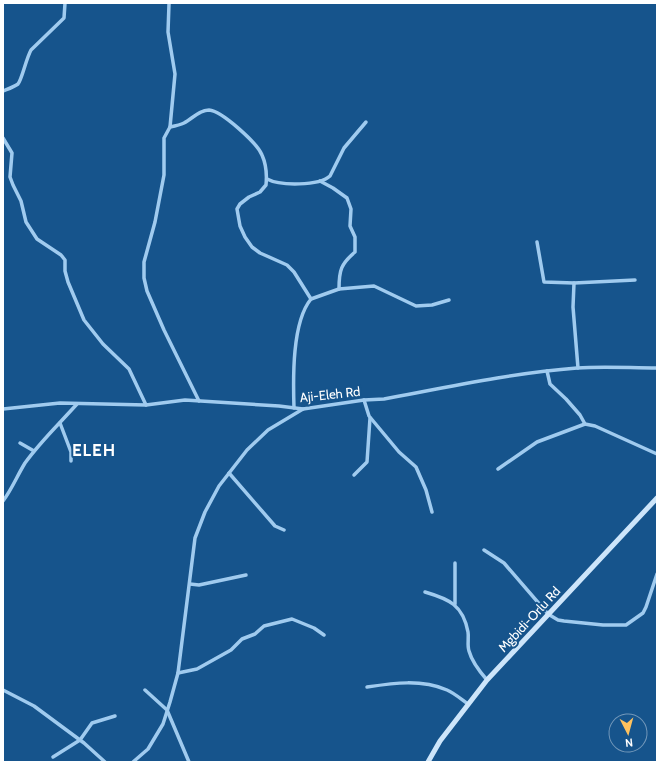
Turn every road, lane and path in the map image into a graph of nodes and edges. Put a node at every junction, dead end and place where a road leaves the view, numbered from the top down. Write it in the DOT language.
graph roads {
  1 [pos="65,3"];
  2 [pos="169,4"];
  3 [pos="3,91"];
  4 [pos="366,122"];
  5 [pos="170,127"];
  6 [pos="3,138"];
  7 [pos="267,179"];
  8 [pos="320,181"];
  9 [pos="537,242"];
  10 [pos="635,280"];
  11 [pos="574,283"];
  12 [pos="339,289"];
  13 [pos="311,299"];
  14 [pos="449,300"];
  15 [pos="578,368"];
  16 [pos="657,368"];
  17 [pos="547,371"];
  18 [pos="364,400"];
  19 [pos="199,401"];
  20 [pos="77,404"];
  21 [pos="146,405"];
  22 [pos="294,408"];
  23 [pos="3,409"];
  24 [pos="303,409"];
  25 [pos="370,418"];
  26 [pos="60,423"];
  27 [pos="586,424"];
  28 [pos="20,443"];
  29 [pos="34,451"];
  30 [pos="657,454"];
  31 [pos="71,461"];
  32 [pos="498,469"];
  33 [pos="229,473"];
  34 [pos="354,475"];
  35 [pos="657,498"];
  36 [pos="3,501"];
  37 [pos="432,512"];
  38 [pos="284,530"];
  39 [pos="484,550"];
  40 [pos="455,562"];
  41 [pos="657,574"];
  42 [pos="246,575"];
  43 [pos="190,584"];
  44 [pos="425,592"];
  45 [pos="455,604"];
  46 [pos="548,614"];
  47 [pos="324,635"];
  48 [pos="178,673"];
  49 [pos="487,680"];
  50 [pos="367,687"];
  51 [pos="3,690"];
  52 [pos="145,690"];
  53 [pos="468,704"];
  54 [pos="167,710"];
  55 [pos="115,716"];
  56 [pos="80,740"];
  57 [pos="53,757"];
  58 [pos="105,762"];
  59 [pos="133,762"];
  60 [pos="189,762"];
  61 [pos="428,762"];
  1 -- 3 [label="street"];
  2 -- 5 [label="street"];
  4 -- 8 [label="street"];
  5 -- 7 [label="street"];
  5 -- 19 [label="street"];
  6 -- 21 [label="street"];
  7 -- 8 [label="street"];
  7 -- 13 [label="street"];
  8 -- 12 [label="street"];
  9 -- 11 [label="street"];
  10 -- 11 [label="street"];
  11 -- 15 [label="street"];
  12 -- 13 [label="street"];
  12 -- 14 [label="street"];
  13 -- 22 [label="street"];
  15 -- 16 [label="street, Aji-Eleh Rd"];
  15 -- 17 [label="street, Aji-Eleh Rd"];
  17 -- 18 [label="street, Aji-Eleh Rd"];
  17 -- 27 [label="street"];
  18 -- 24 [label="street, Aji-Eleh Rd"];
  18 -- 25 [label="street"];
  19 -- 21 [label="street, Aji-Eleh Rd"];
  19 -- 22 [label="street, Aji-Eleh Rd"];
  20 -- 21 [label="street, Aji-Eleh Rd"];
  20 -- 23 [label="street, Aji-Eleh Rd"];
  20 -- 26 [label="street"];
  22 -- 24 [label="street, Aji-Eleh Rd"];
  24 -- 33 [label="street"];
  25 -- 34 [label="street"];
  25 -- 37 [label="street"];
  26 -- 29 [label="street"];
  26 -- 31 [label="street"];
  27 -- 30 [label="street"];
  27 -- 32 [label="street"];
  28 -- 29 [label="street"];
  29 -- 36 [label="street"];
  33 -- 38 [label="street"];
  33 -- 43 [label="street"];
  35 -- 46 [label="main road, Mgbidi-Orlu Rd"];
  39 -- 46 [label="street"];
  40 -- 45 [label="street"];
  41 -- 46 [label="street"];
  42 -- 43 [label="street"];
  43 -- 48 [label="street"];
  44 -- 45 [label="street"];
  45 -- 49 [label="street"];
  46 -- 49 [label="main road, Mgbidi-Orlu Rd"];
  47 -- 48 [label="street"];
  48 -- 54 [label="street"];
  49 -- 53 [label="main road, Mgbidi-Orlu Rd"];
  50 -- 53 [label="street"];
  51 -- 56 [label="street"];
  52 -- 54 [label="street"];
  53 -- 61 [label="main road, Mgbidi-Orlu Rd"];
  54 -- 59 [label="street"];
  54 -- 60 [label="street"];
  55 -- 56 [label="street"];
  56 -- 57 [label="street"];
  56 -- 58 [label="street"];
}
